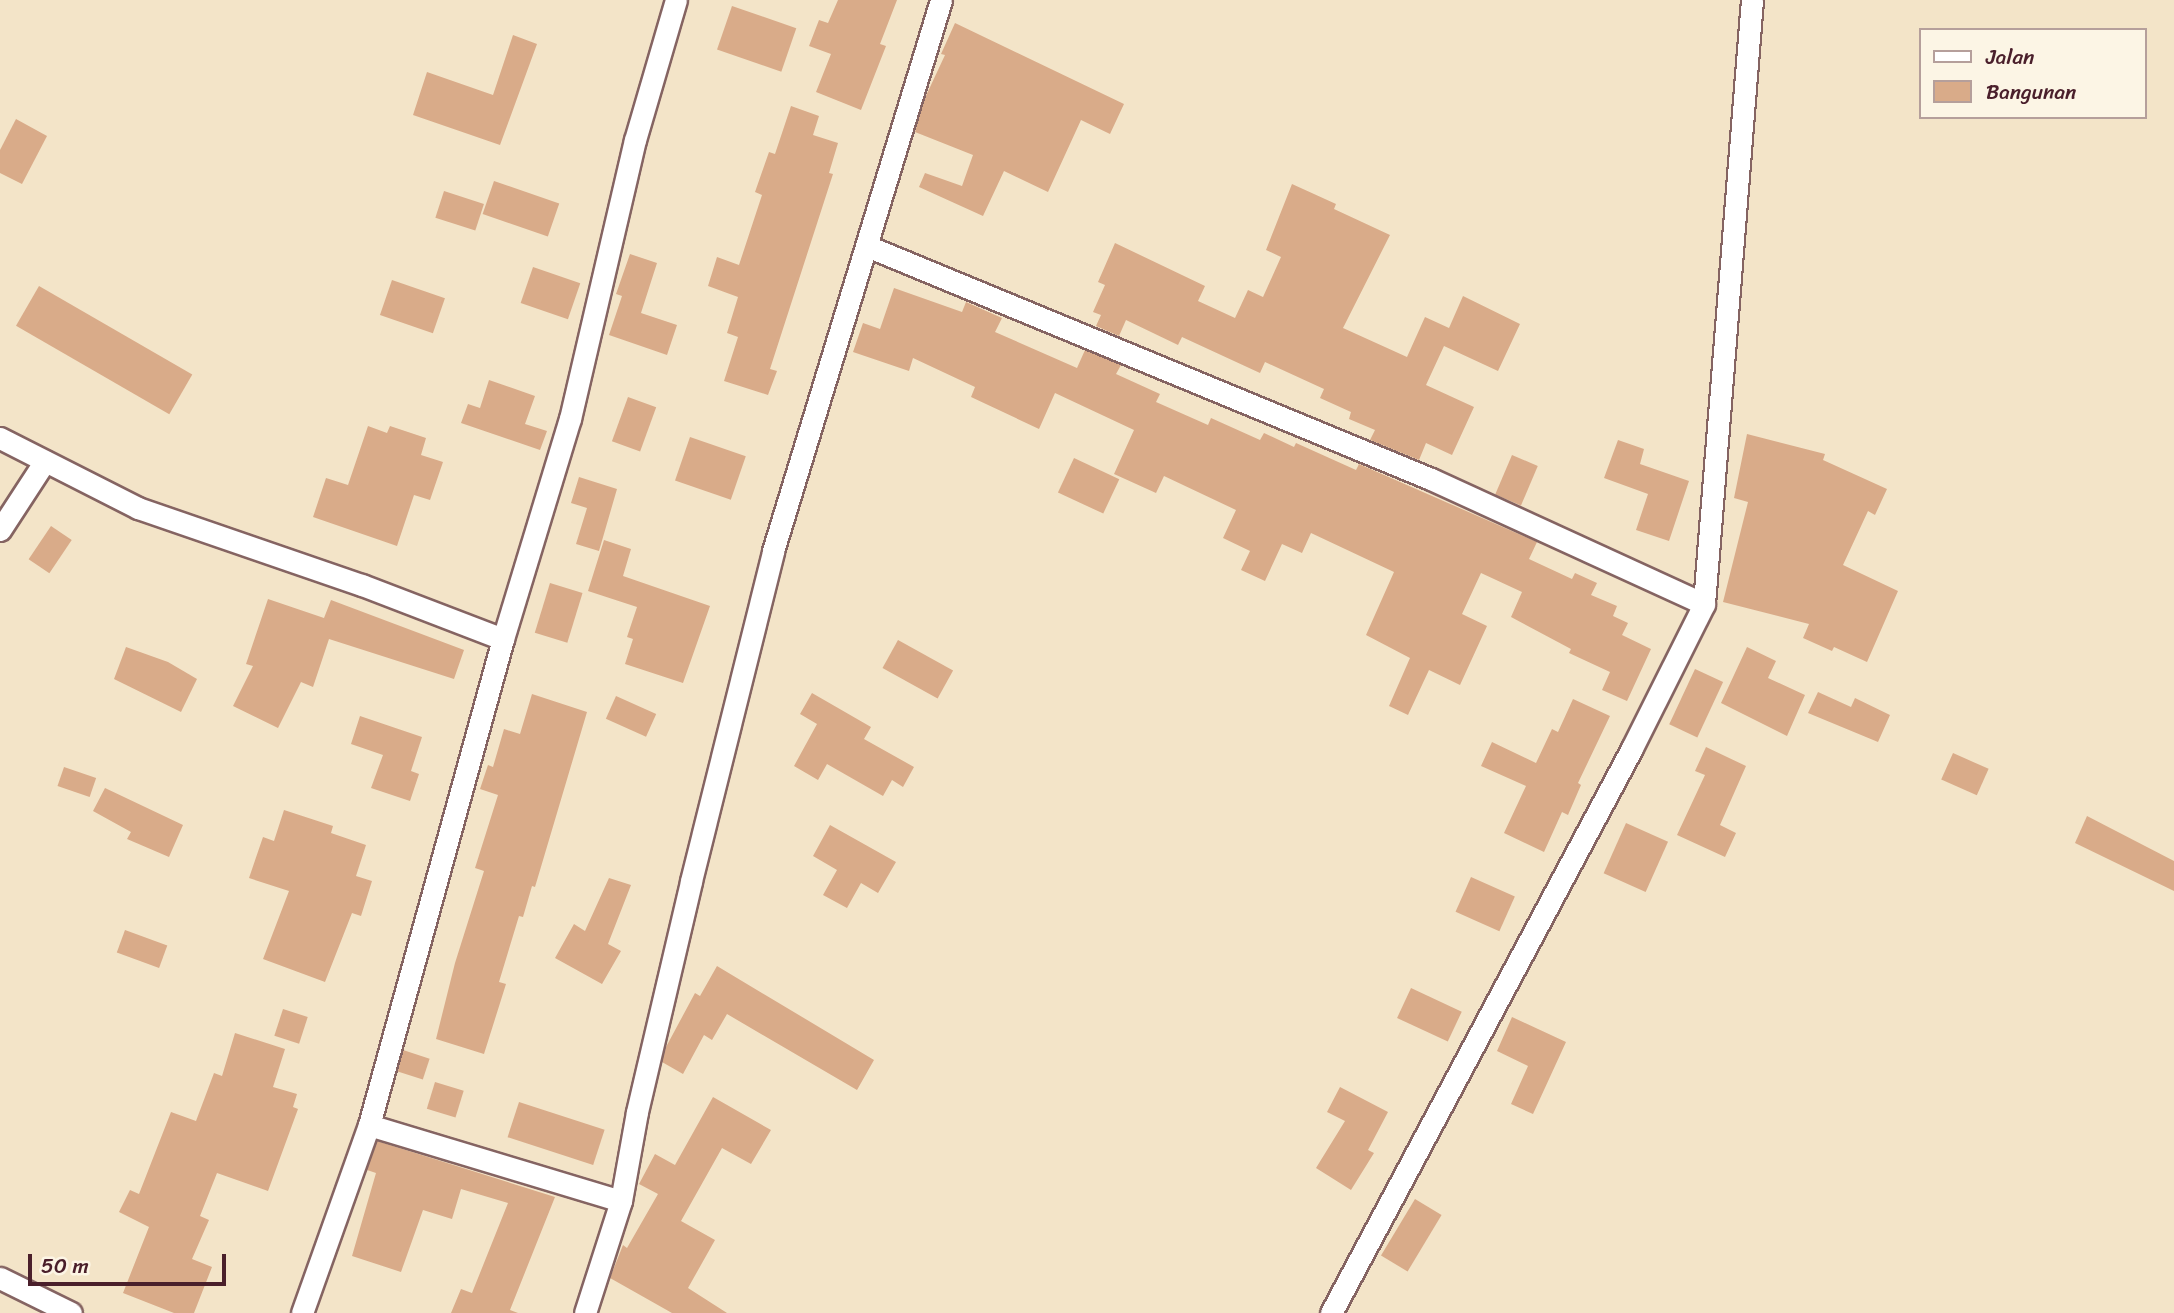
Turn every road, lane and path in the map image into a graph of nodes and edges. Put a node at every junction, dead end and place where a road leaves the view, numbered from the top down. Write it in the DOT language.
graph roads {
  1 [pos="676,0"];
  2 [pos="941,0"];
  3 [pos="1752,0"];
  4 [pos="867,246"];
  5 [pos="0,438"];
  6 [pos="45,461"];
  7 [pos="0,530"];
  8 [pos="1704,604"];
  9 [pos="503,639"];
  10 [pos="369,1125"];
  11 [pos="621,1201"];
  12 [pos="0,1278"];
  13 [pos="71,1313"];
  14 [pos="302,1313"];
  15 [pos="585,1313"];
  16 [pos="1331,1313"];
  1 -- 9 [label="street"];
  2 -- 4 [label="street"];
  3 -- 8 [label="street"];
  4 -- 8 [label="street"];
  4 -- 11 [label="street"];
  5 -- 6 [label="street"];
  6 -- 7 [label="street"];
  6 -- 9 [label="street"];
  8 -- 16 [label="street"];
  9 -- 10 [label="street"];
  10 -- 11 [label="street"];
  10 -- 14 [label="street"];
  11 -- 15 [label="street"];
  12 -- 13 [label="street"];
}
